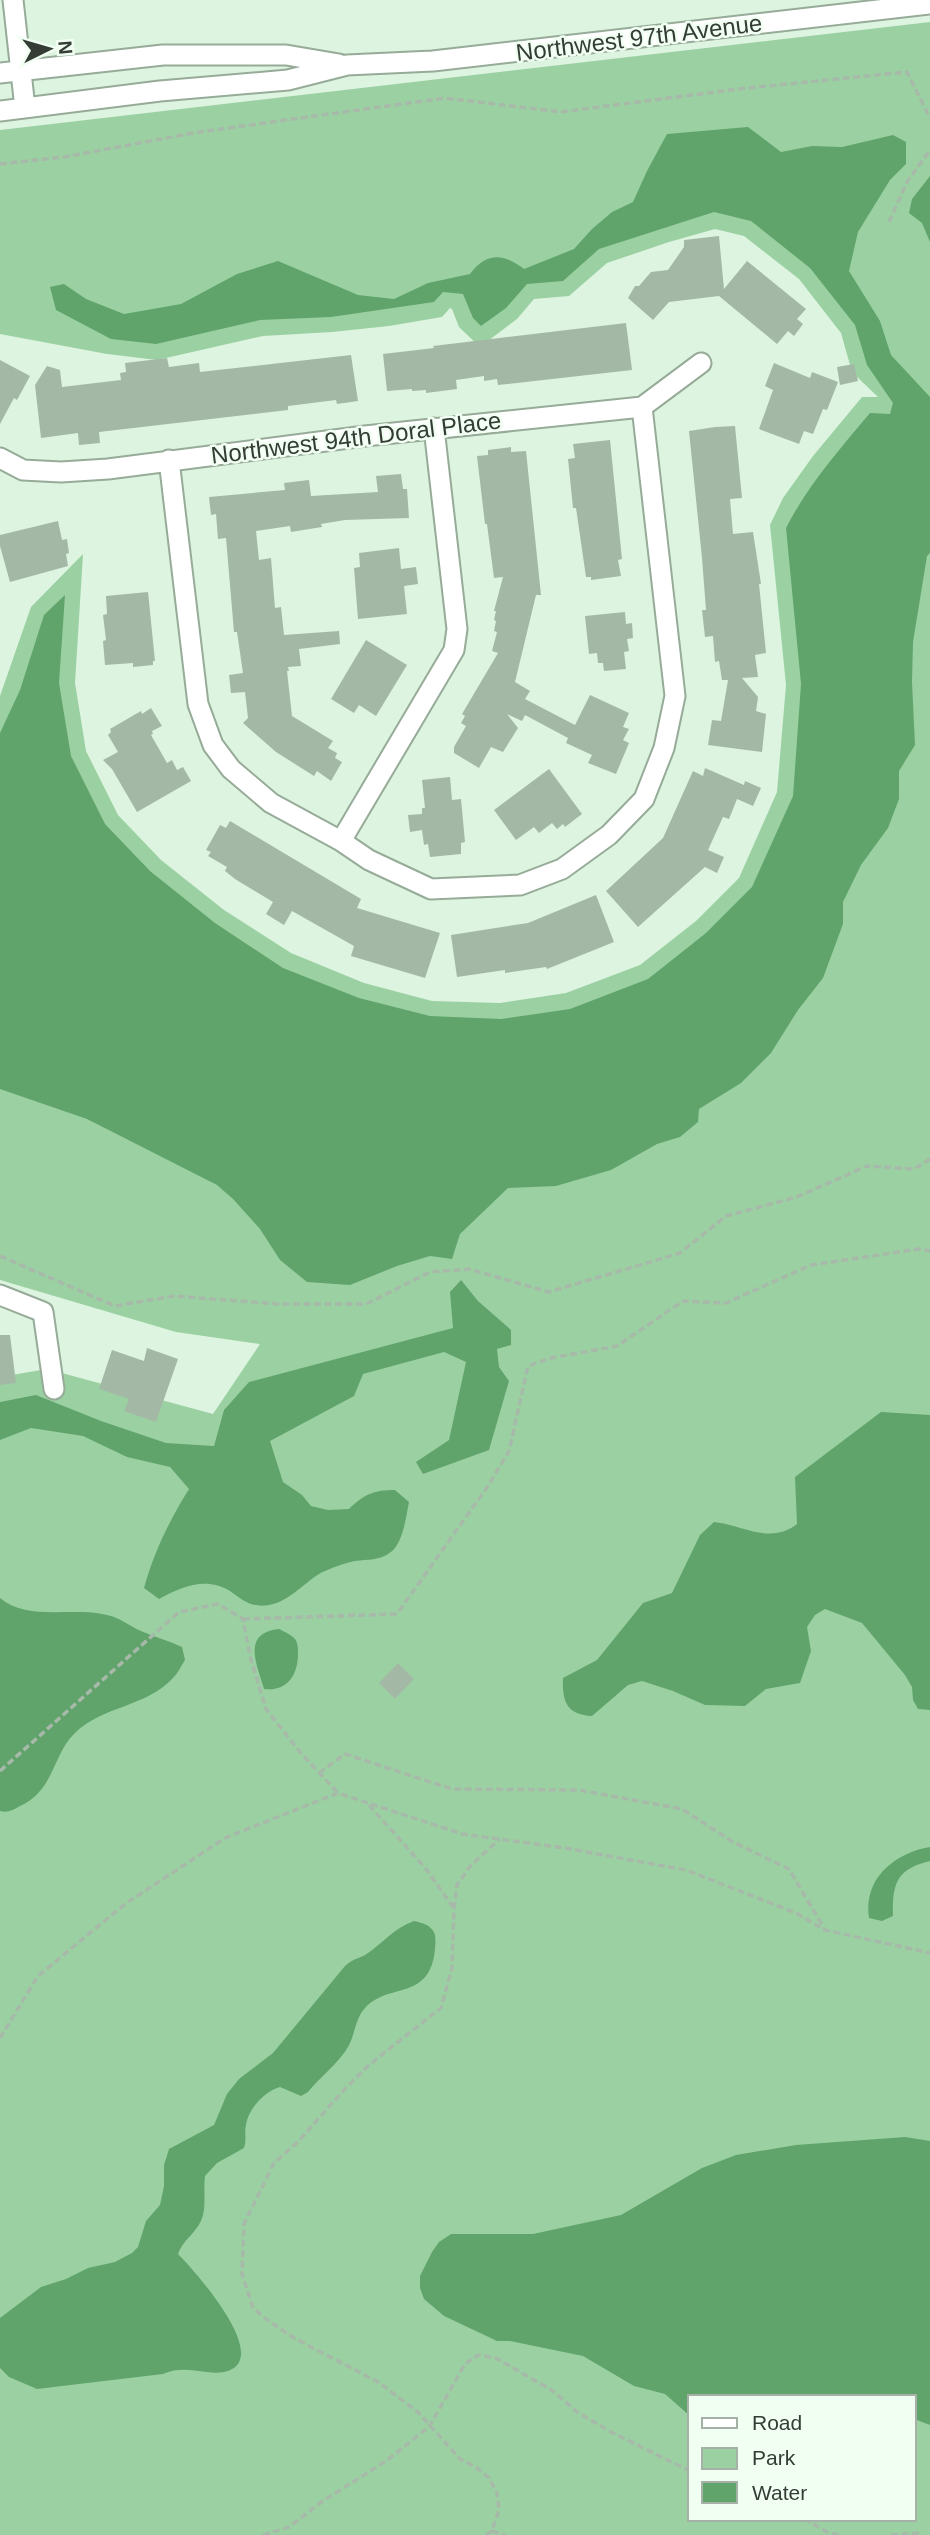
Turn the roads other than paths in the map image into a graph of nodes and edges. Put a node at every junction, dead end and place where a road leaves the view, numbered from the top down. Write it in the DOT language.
graph roads {
  1 [pos="13,0"];
  2 [pos="930,4"];
  3 [pos="346,65"];
  4 [pos="22,71"];
  5 [pos="0,73"];
  6 [pos="25,108"];
  7 [pos="0,111"];
  8 [pos="701,363"];
  9 [pos="642,407"];
  10 [pos="434,428"];
  11 [pos="0,458"];
  12 [pos="169,460"];
  13 [pos="341,841"];
  14 [pos="0,1295"];
  15 [pos="54,1389"];
  1 -- 4 [label="street"];
  2 -- 3 [label="street, Northwest 97th Avenue"];
  3 -- 4 [label="street, Northwest 97th Avenue"];
  3 -- 6 [label="street, Northwest 97th Avenue"];
  4 -- 5 [label="street, Northwest 97th Avenue"];
  4 -- 6 [label="street"];
  6 -- 7 [label="street, Northwest 97th Avenue"];
  8 -- 9 [label="street"];
  9 -- 10 [label="street, Northwest 94th Doral Place"];
  9 -- 13 [label="street"];
  10 -- 12 [label="street, Northwest 94th Doral Place"];
  10 -- 13 [label="street"];
  11 -- 12 [label="street, Northwest 94th Doral Place"];
  12 -- 13 [label="street"];
  14 -- 15 [label="street"];
}
